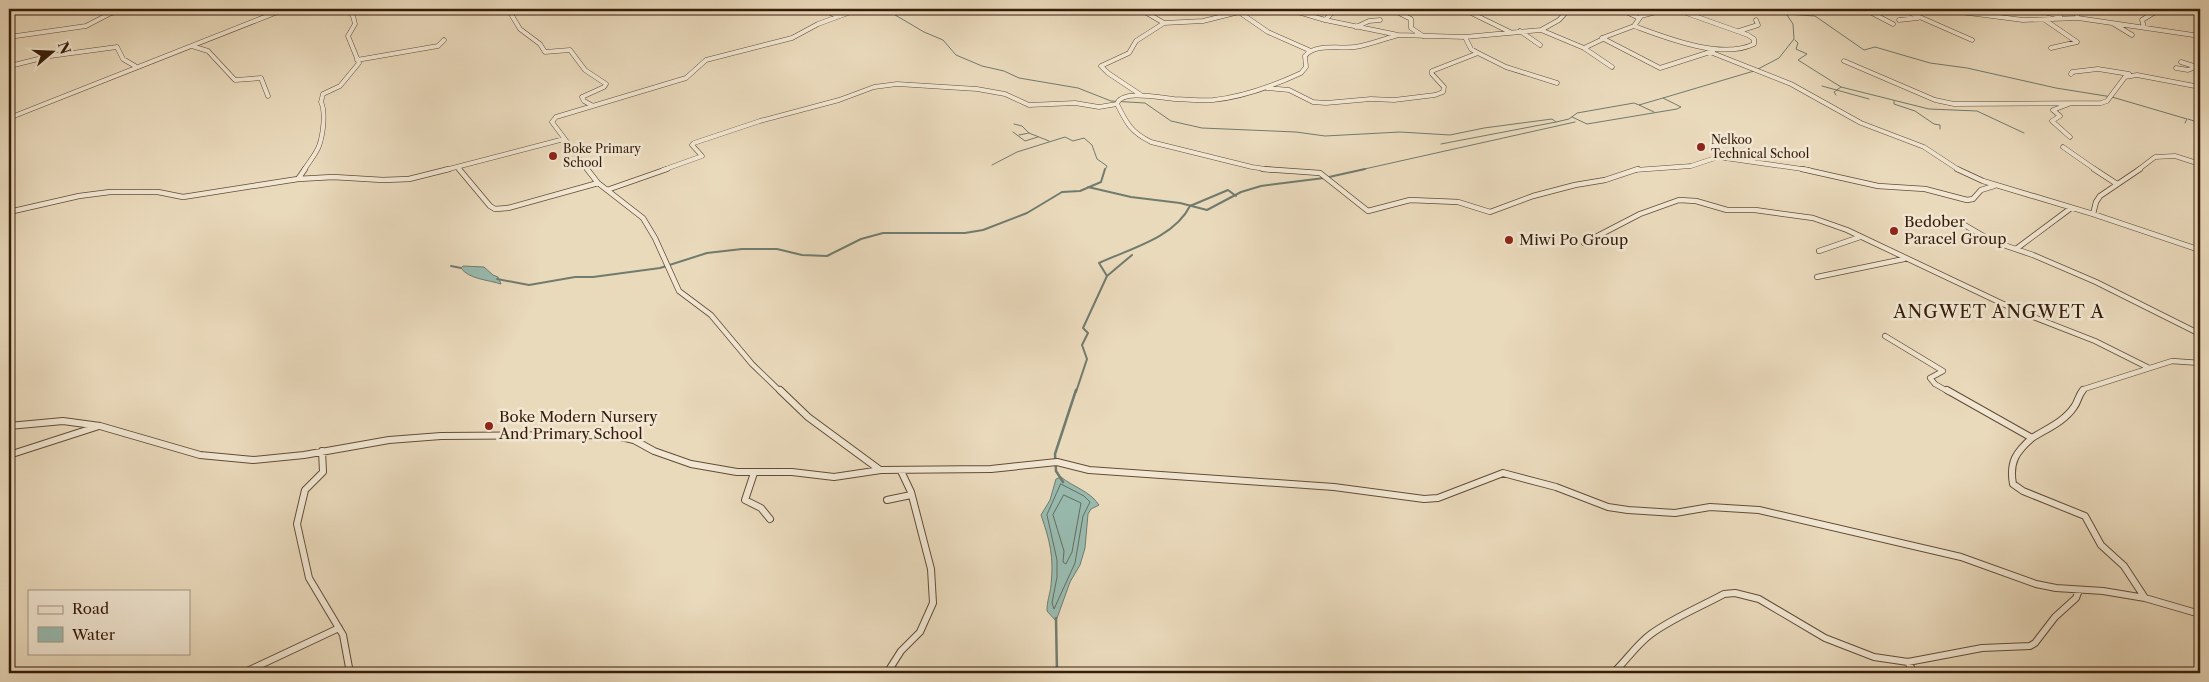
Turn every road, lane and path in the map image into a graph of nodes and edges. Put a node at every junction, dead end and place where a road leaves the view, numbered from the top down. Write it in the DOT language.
graph roads {
  1 [pos="103,9"];
  2 [pos="136,9"];
  3 [pos="285,9"];
  4 [pos="346,9"];
  5 [pos="508,9"];
  6 [pos="822,9"];
  7 [pos="859,9"];
  8 [pos="1140,9"];
  9 [pos="1232,9"];
  10 [pos="1266,9"];
  11 [pos="1288,9"];
  12 [pos="1332,9"];
  13 [pos="1402,9"];
  14 [pos="1463,9"];
  15 [pos="1569,9"];
  16 [pos="1620,9"];
  17 [pos="1667,9"];
  18 [pos="1675,9"];
  19 [pos="1904,9"];
  20 [pos="1936,9"];
  21 [pos="2032,9"];
  22 [pos="2074,9"];
  23 [pos="2160,9"];
  24 [pos="1239,12"];
  25 [pos="111,13"];
  26 [pos="837,16"];
  27 [pos="2065,17"];
  28 [pos="1639,18"];
  29 [pos="1919,18"];
  30 [pos="2078,18"];
  31 [pos="1325,20"];
  32 [pos="1380,20"];
  33 [pos="1756,20"];
  34 [pos="1898,20"];
  35 [pos="2045,20"];
  36 [pos="2111,22"];
  37 [pos="1164,24"];
  38 [pos="1893,24"];
  39 [pos="1634,26"];
  40 [pos="1355,27"];
  41 [pos="2145,27"];
  42 [pos="1541,30"];
  43 [pos="1520,31"];
  44 [pos="1739,31"];
  45 [pos="1510,32"];
  46 [pos="2132,34"];
  47 [pos="1398,35"];
  48 [pos="1424,36"];
  49 [pos="2200,36"];
  50 [pos="9,37"];
  51 [pos="1465,37"];
  52 [pos="1603,39"];
  53 [pos="444,40"];
  54 [pos="1972,40"];
  55 [pos="1540,45"];
  56 [pos="192,46"];
  57 [pos="1584,48"];
  58 [pos="2051,48"];
  59 [pos="1311,50"];
  60 [pos="1720,50"];
  61 [pos="1710,52"];
  62 [pos="1478,53"];
  63 [pos="358,60"];
  64 [pos="1844,61"];
  65 [pos="2180,62"];
  66 [pos="14,65"];
  67 [pos="135,66"];
  68 [pos="1612,67"];
  69 [pos="2198,67"];
  70 [pos="2176,68"];
  71 [pos="2071,74"];
  72 [pos="2137,75"];
  73 [pos="1557,83"];
  74 [pos="2200,87"];
  75 [pos="1262,88"];
  76 [pos="1141,95"];
  77 [pos="268,96"];
  78 [pos="1117,104"];
  79 [pos="2069,104"];
  80 [pos="593,106"];
  81 [pos="9,118"];
  82 [pos="2070,137"];
  83 [pos="564,139"];
  84 [pos="2063,147"];
  85 [pos="2200,164"];
  86 [pos="458,167"];
  87 [pos="298,179"];
  88 [pos="598,183"];
  89 [pos="2117,184"];
  90 [pos="1994,186"];
  91 [pos="607,190"];
  92 [pos="2072,208"];
  93 [pos="9,212"];
  94 [pos="2093,214"];
  95 [pos="1961,223"];
  96 [pos="1860,237"];
  97 [pos="1584,243"];
  98 [pos="2016,249"];
  99 [pos="2200,250"];
  100 [pos="1819,251"];
  101 [pos="1905,259"];
  102 [pos="1817,277"];
  103 [pos="2200,334"];
  104 [pos="1885,336"];
  105 [pos="2200,363"];
  106 [pos="2149,368"];
  107 [pos="9,426"];
  108 [pos="100,426"];
  109 [pos="2032,438"];
  110 [pos="322,451"];
  111 [pos="9,455"];
  112 [pos="881,470"];
  113 [pos="901,471"];
  114 [pos="754,473"];
  115 [pos="911,495"];
  116 [pos="887,500"];
  117 [pos="770,519"];
  118 [pos="2079,590"];
  119 [pos="2145,598"];
  120 [pos="2200,614"];
  121 [pos="339,628"];
  122 [pos="1908,662"];
  123 [pos="243,673"];
  124 [pos="350,673"];
  125 [pos="887,673"];
  126 [pos="1613,673"];
  127 [pos="1914,673"];
  1 -- 25 [label="street"];
  2 -- 25 [label="street"];
  3 -- 56 [label="street"];
  4 -- 63 [label="street"];
  5 -- 80 [label="street"];
  6 -- 26 [label="street"];
  7 -- 26 [label="street"];
  8 -- 37 [label="street"];
  9 -- 24 [label="street"];
  10 -- 24 [label="street"];
  11 -- 31 [label="street"];
  12 -- 31 [label="street"];
  13 -- 48 [label="street"];
  14 -- 45 [label="street"];
  15 -- 42 [label="street"];
  16 -- 28 [label="street"];
  17 -- 28 [label="street"];
  18 -- 44 [label="street"];
  19 -- 20 [label="street"];
  19 -- 29 [label="street"];
  19 -- 38 [label="street"];
  20 -- 35 [label="street"];
  21 -- 27 [label="street"];
  22 -- 30 [label="street"];
  23 -- 41 [label="street"];
  24 -- 37 [label="street"];
  24 -- 59 [label="street"];
  25 -- 50 [label="street"];
  26 -- 80 [label="street"];
  27 -- 30 [label="street"];
  27 -- 35 [label="street"];
  28 -- 39 [label="street"];
  29 -- 34 [label="street"];
  29 -- 54 [label="street"];
  30 -- 36 [label="street"];
  31 -- 40 [label="street"];
  32 -- 40 [label="street"];
  33 -- 44 [label="street"];
  35 -- 58 [label="street"];
  36 -- 41 [label="street"];
  36 -- 46 [label="street"];
  37 -- 76 [label="street"];
  39 -- 52 [label="street"];
  39 -- 60 [label="street"];
  40 -- 47 [label="street"];
  41 -- 49 [label="street"];
  42 -- 43 [label="street"];
  42 -- 57 [label="street"];
  43 -- 45 [label="street"];
  43 -- 55 [label="street"];
  44 -- 60 [label="street"];
  45 -- 51 [label="street"];
  47 -- 48 [label="street"];
  47 -- 59 [label="street"];
  48 -- 51 [label="street"];
  51 -- 62 [label="street"];
  52 -- 57 [label="street"];
  52 -- 61 [label="street"];
  53 -- 63 [label="street"];
  56 -- 67 [label="street"];
  56 -- 77 [label="street"];
  57 -- 68 [label="street"];
  59 -- 75 [label="street"];
  60 -- 61 [label="street"];
  61 -- 90 [label="street"];
  62 -- 73 [label="street"];
  62 -- 75 [label="street"];
  63 -- 87 [label="street"];
  64 -- 79 [label="street"];
  65 -- 69 [label="street"];
  66 -- 67 [label="street"];
  67 -- 81 [label="street"];
  69 -- 70 [label="street"];
  71 -- 72 [label="street"];
  72 -- 74 [label="street"];
  72 -- 79 [label="street"];
  75 -- 76 [label="street"];
  76 -- 78 [label="street"];
  78 -- 90 [label="street"];
  78 -- 91 [label="street"];
  79 -- 82 [label="street"];
  80 -- 83 [label="street"];
  83 -- 86 [label="street"];
  83 -- 88 [label="street"];
  84 -- 89 [label="street"];
  85 -- 89 [label="street"];
  86 -- 87 [label="street"];
  86 -- 88 [label="street"];
  87 -- 93 [label="street"];
  88 -- 91 [label="street"];
  89 -- 94 [label="street"];
  90 -- 92 [label="street"];
  91 -- 112 [label="street"];
  92 -- 94 [label="street"];
  92 -- 98 [label="street"];
  94 -- 99 [label="street"];
  95 -- 98 [label="street"];
  96 -- 97 [label="street"];
  96 -- 100 [label="street"];
  96 -- 101 [label="street"];
  98 -- 103 [label="street"];
  101 -- 102 [label="street"];
  101 -- 106 [label="street"];
  104 -- 109 [label="street"];
  105 -- 106 [label="street"];
  106 -- 109 [label="street"];
  107 -- 108 [label="street"];
  108 -- 110 [label="street"];
  108 -- 111 [label="street"];
  109 -- 119 [label="street"];
  110 -- 114 [label="street"];
  110 -- 121 [label="street"];
  112 -- 113 [label="street"];
  112 -- 114 [label="street"];
  113 -- 115 [label="street"];
  113 -- 118 [label="street"];
  114 -- 117 [label="street"];
  115 -- 116 [label="street"];
  115 -- 125 [label="street"];
  118 -- 119 [label="street"];
  118 -- 122 [label="street"];
  119 -- 120 [label="street"];
  121 -- 123 [label="street"];
  121 -- 124 [label="street"];
  122 -- 126 [label="street"];
  122 -- 127 [label="street"];
}
